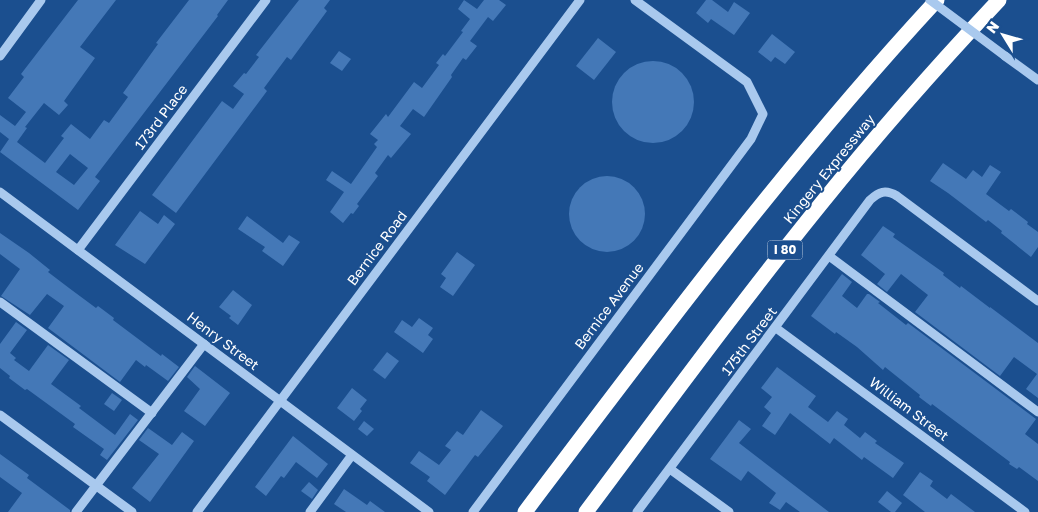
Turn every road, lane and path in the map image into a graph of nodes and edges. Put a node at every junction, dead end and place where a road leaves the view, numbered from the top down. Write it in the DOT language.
graph roads {
  1 [pos="41,0"];
  2 [pos="266,0"];
  3 [pos="580,0"];
  4 [pos="635,0"];
  5 [pos="930,0"];
  6 [pos="937,0"];
  7 [pos="999,0"];
  8 [pos="0,56"];
  9 [pos="1038,80"];
  10 [pos="0,192"];
  11 [pos="78,250"];
  12 [pos="829,256"];
  13 [pos="1038,301"];
  14 [pos="0,302"];
  15 [pos="776,328"];
  16 [pos="204,344"];
  17 [pos="280,401"];
  18 [pos="1038,412"];
  19 [pos="152,413"];
  20 [pos="0,415"];
  21 [pos="352,455"];
  22 [pos="670,469"];
  23 [pos="97,486"];
  24 [pos="76,512"];
  25 [pos="132,512"];
  26 [pos="197,512"];
  27 [pos="310,512"];
  28 [pos="429,512"];
  29 [pos="472,512"];
  30 [pos="525,512"];
  31 [pos="586,512"];
  32 [pos="637,512"];
  33 [pos="729,512"];
  34 [pos="1025,512"];
  1 -- 8 [label="street"];
  2 -- 11 [label="street, 173rd Place"];
  3 -- 17 [label="street, Bernice Road"];
  4 -- 29 [label="street, Bernice Avenue"];
  5 -- 9 [label="street, bridge"];
  6 -- 30 [label="highway"];
  7 -- 31 [label="highway, Kingery Expressway / I 80"];
  10 -- 11 [label="street, Henry Street"];
  11 -- 16 [label="street, Henry Street"];
  12 -- 13 [label="street, 175th Street"];
  12 -- 15 [label="street, 175th Street"];
  12 -- 18 [label="street"];
  14 -- 19 [label="street"];
  15 -- 22 [label="street, 175th Street"];
  15 -- 34 [label="street, William Street"];
  16 -- 17 [label="street, Henry Street"];
  16 -- 19 [label="street"];
  17 -- 21 [label="street, Henry Street"];
  17 -- 26 [label="street, Bernice Road"];
  19 -- 23 [label="street"];
  20 -- 23 [label="street"];
  21 -- 27 [label="street"];
  21 -- 28 [label="street, Henry Street"];
  22 -- 32 [label="street, 175th Street"];
  22 -- 33 [label="street"];
  23 -- 24 [label="street"];
  23 -- 25 [label="street"];
}
